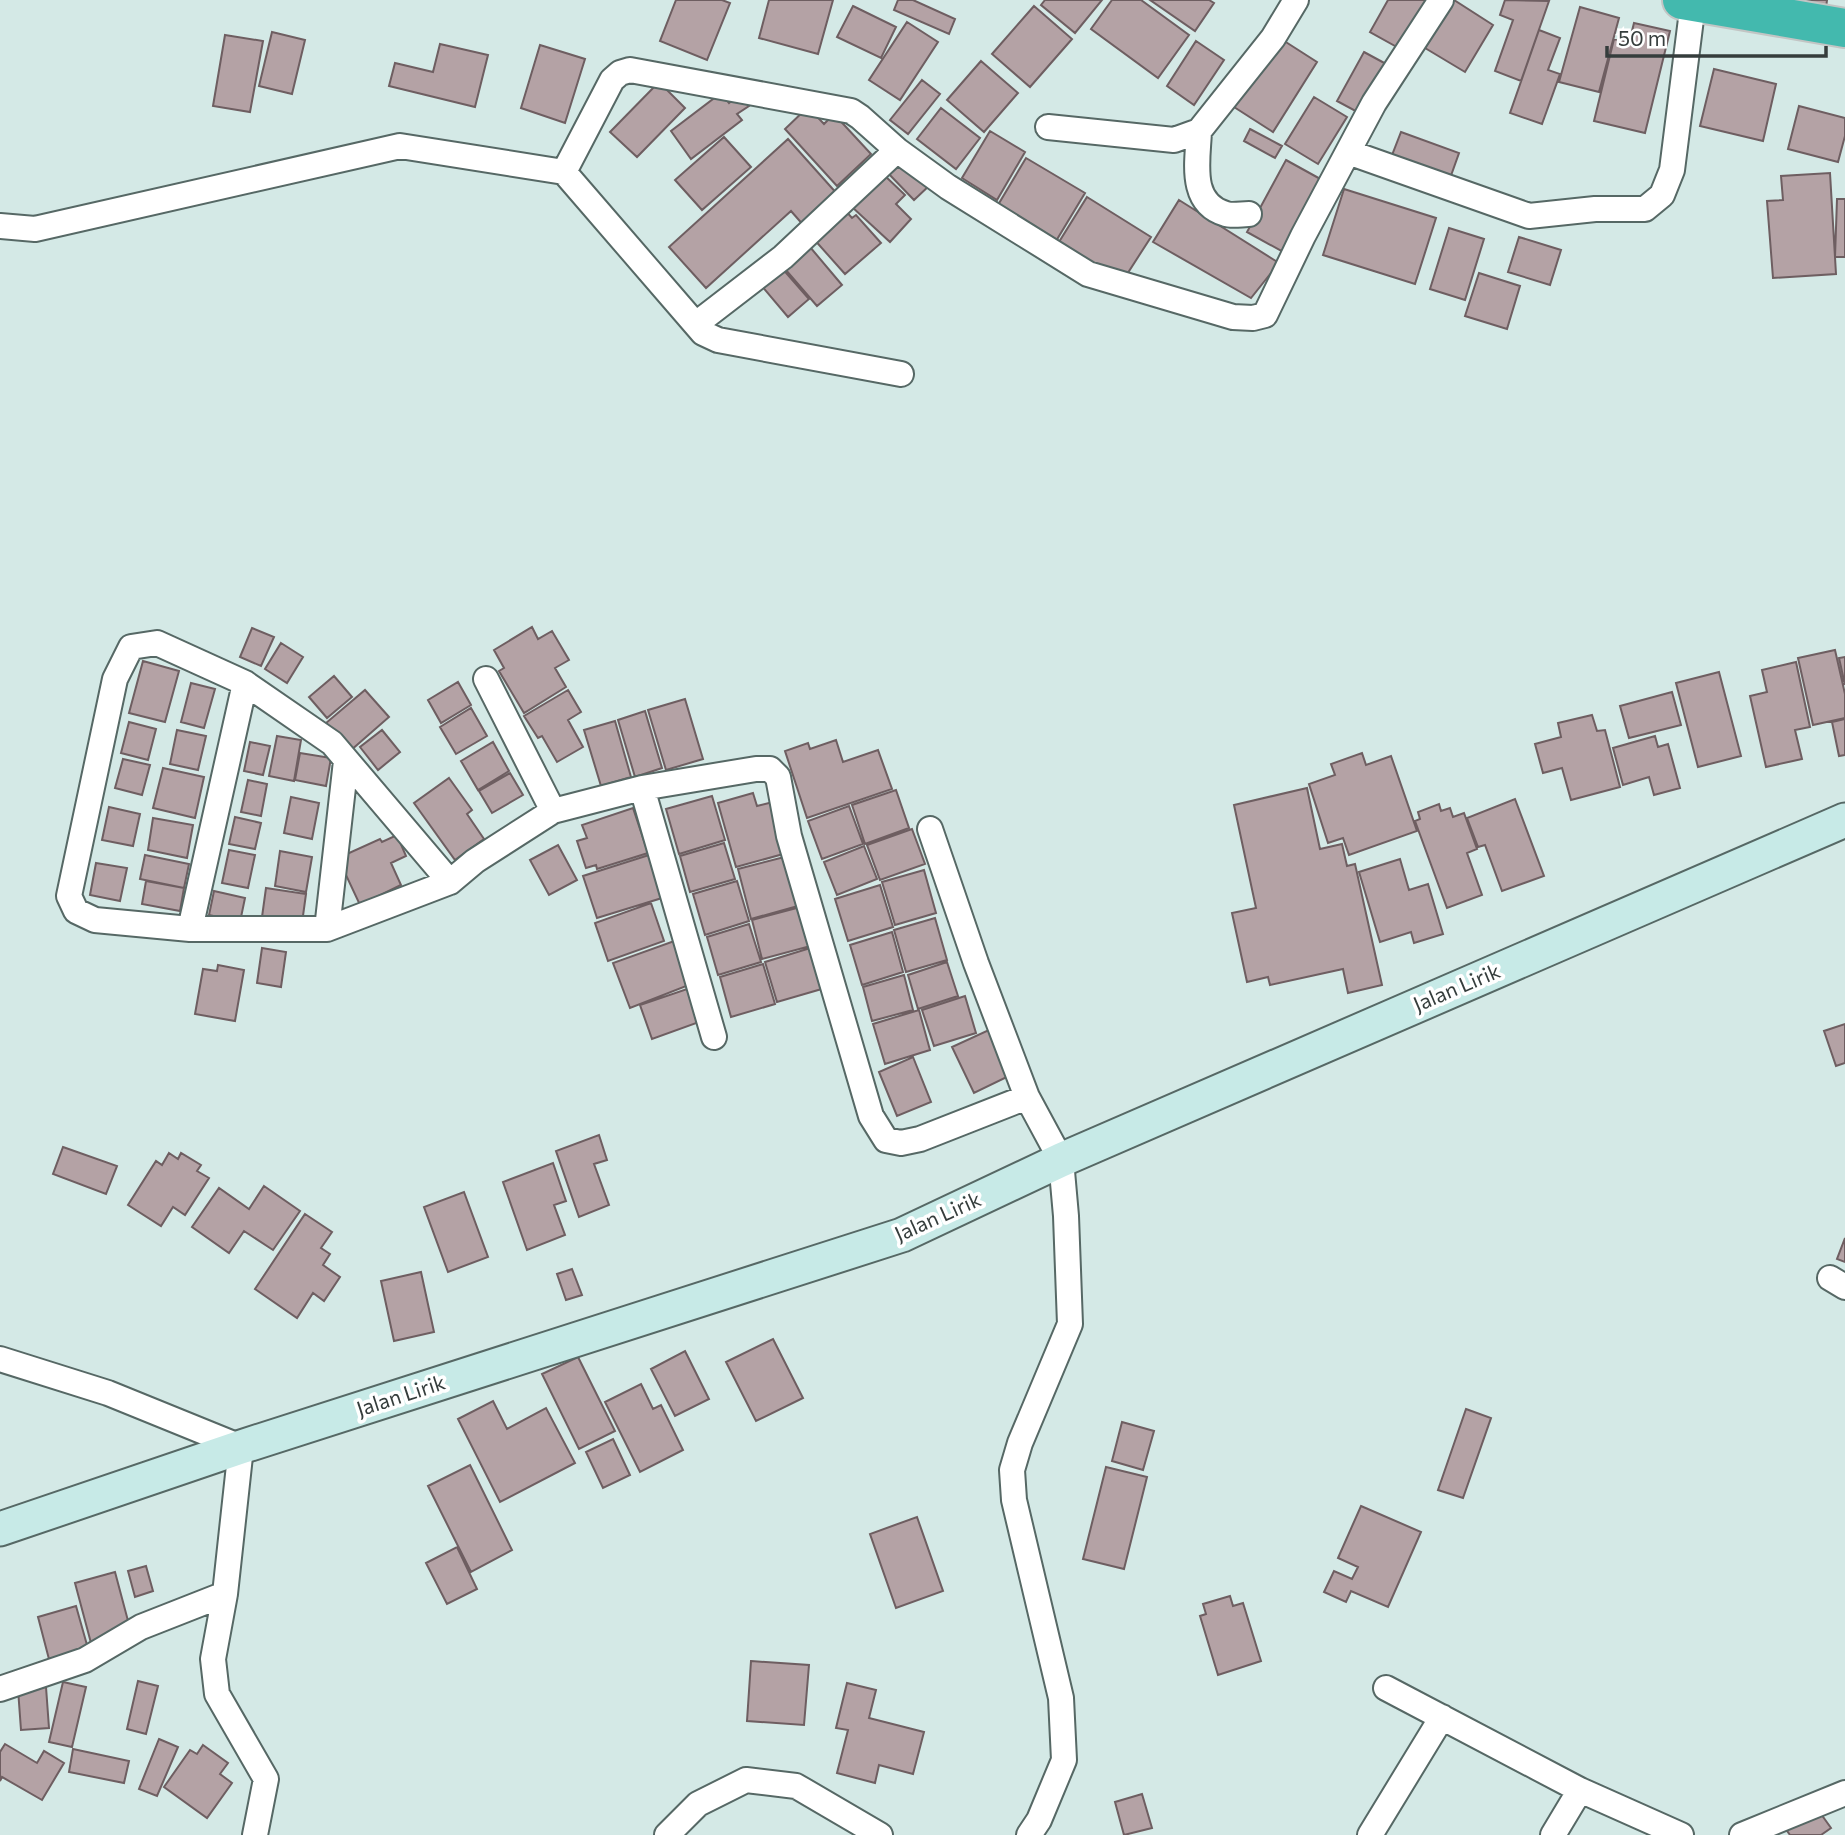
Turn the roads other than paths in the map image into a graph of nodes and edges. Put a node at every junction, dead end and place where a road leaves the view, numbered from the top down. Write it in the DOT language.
graph roads {
  1 [pos="1296,0"];
  2 [pos="1441,0"];
  3 [pos="1688,1"];
  4 [pos="1845,28"];
  5 [pos="1048,127"];
  6 [pos="1199,131"];
  7 [pos="897,150"];
  8 [pos="1348,152"];
  9 [pos="564,172"];
  10 [pos="1248,214"];
  11 [pos="0,226"];
  12 [pos="696,324"];
  13 [pos="901,374"];
  14 [pos="486,679"];
  15 [pos="245,683"];
  16 [pos="345,761"];
  17 [pos="642,788"];
  18 [pos="553,811"];
  19 [pos="1845,820"];
  20 [pos="930,828"];
  21 [pos="450,882"];
  22 [pos="190,929"];
  23 [pos="327,929"];
  24 [pos="714,1037"];
  25 [pos="1027,1097"];
  26 [pos="1060,1160"];
  27 [pos="0,1359"];
  28 [pos="241,1447"];
  29 [pos="0,1530"];
  30 [pos="225,1594"];
  31 [pos="1386,1688"];
  32 [pos="0,1689"];
  33 [pos="1442,1717"];
  34 [pos="1580,1790"];
  35 [pos="1845,1793"];
  36 [pos="255,1835"];
  37 [pos="667,1835"];
  38 [pos="880,1835"];
  39 [pos="1029,1835"];
  40 [pos="1370,1835"];
  41 [pos="1553,1835"];
  42 [pos="1681,1835"];
  43 [pos="1742,1835"];
  1 -- 6 [label="street"];
  2 -- 8 [label="street"];
  3 -- 4 [label="highway"];
  3 -- 8 [label="street"];
  5 -- 6 [label="street"];
  6 -- 10 [label="street"];
  7 -- 8 [label="street"];
  7 -- 9 [label="street"];
  7 -- 12 [label="street"];
  9 -- 11 [label="street"];
  9 -- 12 [label="street"];
  12 -- 13 [label="street"];
  14 -- 18 [label="street"];
  15 -- 16 [label="street"];
  15 -- 22 [label="street"];
  15 -- 22 [label="street"];
  16 -- 21 [label="street"];
  16 -- 23 [label="street"];
  17 -- 18 [label="street"];
  17 -- 24 [label="street"];
  17 -- 25 [label="street"];
  18 -- 21 [label="street"];
  19 -- 26 [label="main road, Jalan Lirik"];
  20 -- 25 [label="street"];
  21 -- 23 [label="street"];
  22 -- 23 [label="street"];
  25 -- 26 [label="street"];
  26 -- 28 [label="main road, Jalan Lirik"];
  26 -- 39 [label="street"];
  27 -- 28 [label="street"];
  28 -- 29 [label="main road, Jalan Lirik"];
  28 -- 30 [label="street"];
  30 -- 32 [label="street"];
  30 -- 36 [label="street"];
  31 -- 33 [label="street"];
  33 -- 34 [label="street"];
  33 -- 40 [label="street"];
  34 -- 41 [label="street"];
  34 -- 42 [label="street"];
  35 -- 43 [label="street"];
  37 -- 38 [label="street"];
}
